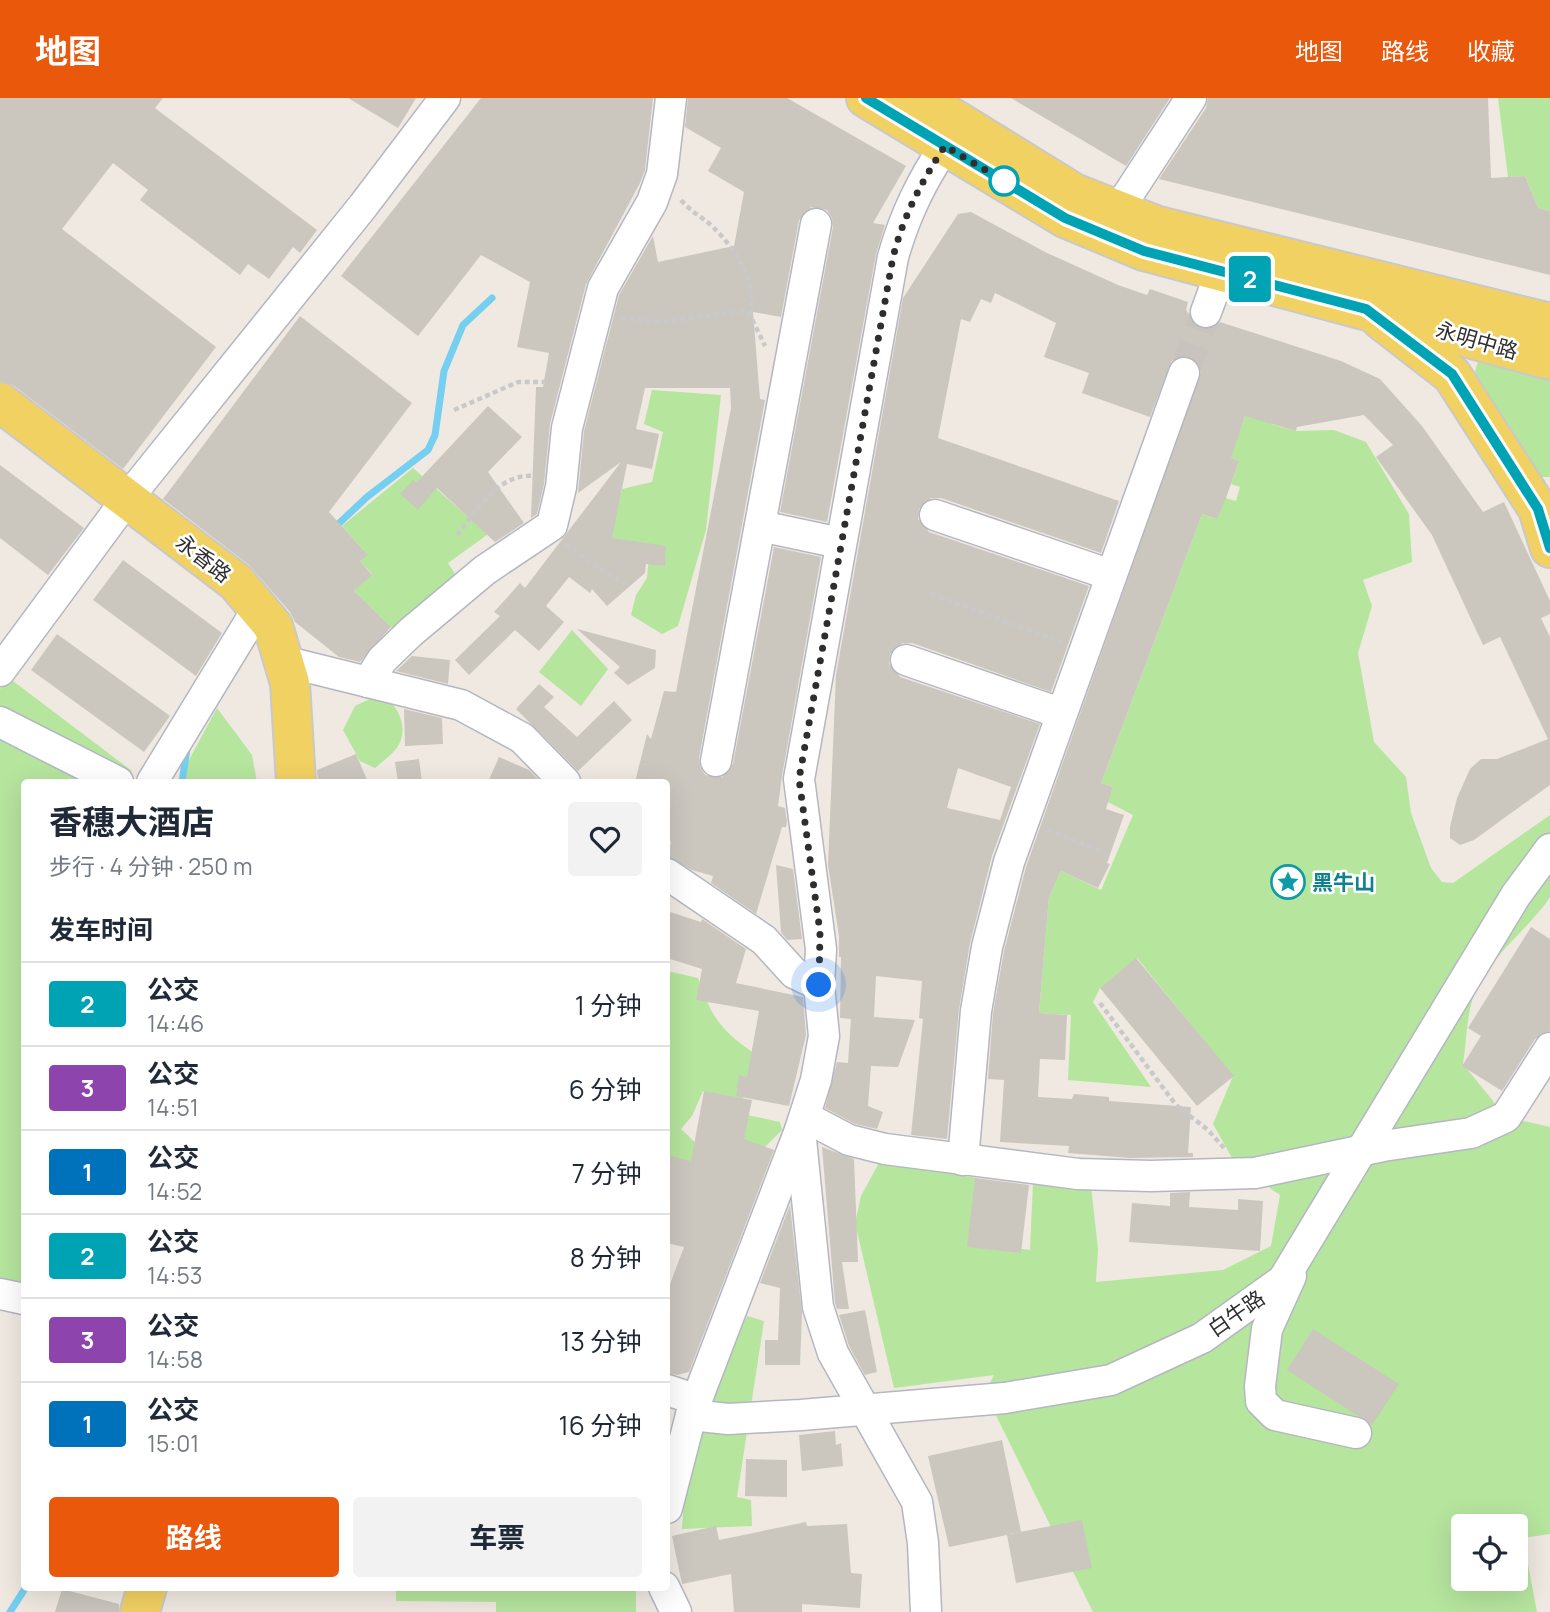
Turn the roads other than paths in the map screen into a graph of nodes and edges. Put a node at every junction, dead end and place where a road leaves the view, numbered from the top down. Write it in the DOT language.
graph roads {
  1 [pos="445,98"];
  2 [pos="671,98"];
  3 [pos="866,98"];
  4 [pos="920,98"];
  5 [pos="1191,98"];
  6 [pos="945,146"];
  7 [pos="1118,211"];
  8 [pos="816,224"];
  9 [pos="1221,271"];
  10 [pos="1366,309"];
  11 [pos="1206,312"];
  12 [pos="1550,323"];
  13 [pos="1550,360"];
  14 [pos="1184,373"];
  15 [pos="0,402"];
  16 [pos="127,499"];
  17 [pos="935,515"];
  18 [pos="760,526"];
  19 [pos="840,543"];
  20 [pos="1550,548"];
  21 [pos="1111,575"];
  22 [pos="258,608"];
  23 [pos="906,660"];
  24 [pos="283,661"];
  25 [pos="0,671"];
  26 [pos="368,682"];
  27 [pos="1060,713"];
  28 [pos="0,722"];
  29 [pos="716,761"];
  30 [pos="112,779"];
  31 [pos="154,779"];
  32 [pos="296,779"];
  33 [pos="562,779"];
  34 [pos="1550,849"];
  35 [pos="670,876"];
  36 [pos="819,985"];
  37 [pos="1550,1048"];
  38 [pos="800,1130"];
  39 [pos="1360,1151"];
  40 [pos="963,1160"];
  41 [pos="1318,1160"];
  42 [pos="1295,1260"];
  43 [pos="0,1294"];
  44 [pos="21,1298"];
  45 [pos="670,1392"];
  46 [pos="694,1408"];
  47 [pos="866,1410"];
  48 [pos="1356,1433"];
  49 [pos="670,1497"];
  50 [pos="146,1591"];
  51 [pos="654,1591"];
  52 [pos="666,1591"];
  53 [pos="140,1612"];
  54 [pos="651,1612"];
  55 [pos="676,1612"];
  56 [pos="926,1612"];
  1 -- 16 [label="street"];
  2 -- 26 [label="street"];
  3 -- 6 [label="main road, 永明中路"];
  4 -- 7 [label="main road, 永明中路"];
  5 -- 7 [label="street"];
  6 -- 9 [label="main road, 永明中路"];
  6 -- 19 [label="street"];
  7 -- 12 [label="main road, 永明中路"];
  8 -- 18 [label="street"];
  9 -- 10 [label="main road, 永明中路"];
  9 -- 11 [label="street"];
  10 -- 13 [label="main road, 永明中路"];
  10 -- 20 [label="main road"];
  14 -- 21 [label="street"];
  15 -- 16 [label="main road, 永香路"];
  16 -- 22 [label="main road, 永香路"];
  16 -- 25 [label="street"];
  17 -- 21 [label="street"];
  18 -- 19 [label="street"];
  18 -- 29 [label="street"];
  19 -- 36 [label="street"];
  21 -- 27 [label="street"];
  22 -- 24 [label="main road, 永香路"];
  22 -- 31 [label="street"];
  23 -- 27 [label="street"];
  24 -- 26 [label="street"];
  24 -- 32 [label="main road, 永香路"];
  26 -- 33 [label="street"];
  27 -- 40 [label="street"];
  28 -- 30 [label="street"];
  34 -- 39 [label="street, 白牛路"];
  35 -- 36 [label="street"];
  36 -- 38 [label="street"];
  37 -- 39 [label="street"];
  38 -- 40 [label="street"];
  38 -- 46 [label="street"];
  38 -- 47 [label="street"];
  39 -- 41 [label="street"];
  39 -- 42 [label="street, 白牛路"];
  40 -- 41 [label="street"];
  41 -- 42 [label="street"];
  42 -- 47 [label="street, 白牛路"];
  42 -- 48 [label="street"];
  43 -- 44 [label="street"];
  45 -- 46 [label="street, 白牛路"];
  46 -- 47 [label="street, 白牛路"];
  46 -- 49 [label="street"];
  47 -- 56 [label="street"];
  50 -- 53 [label="main road"];
  51 -- 54 [label="street"];
  52 -- 55 [label="street"];
}
